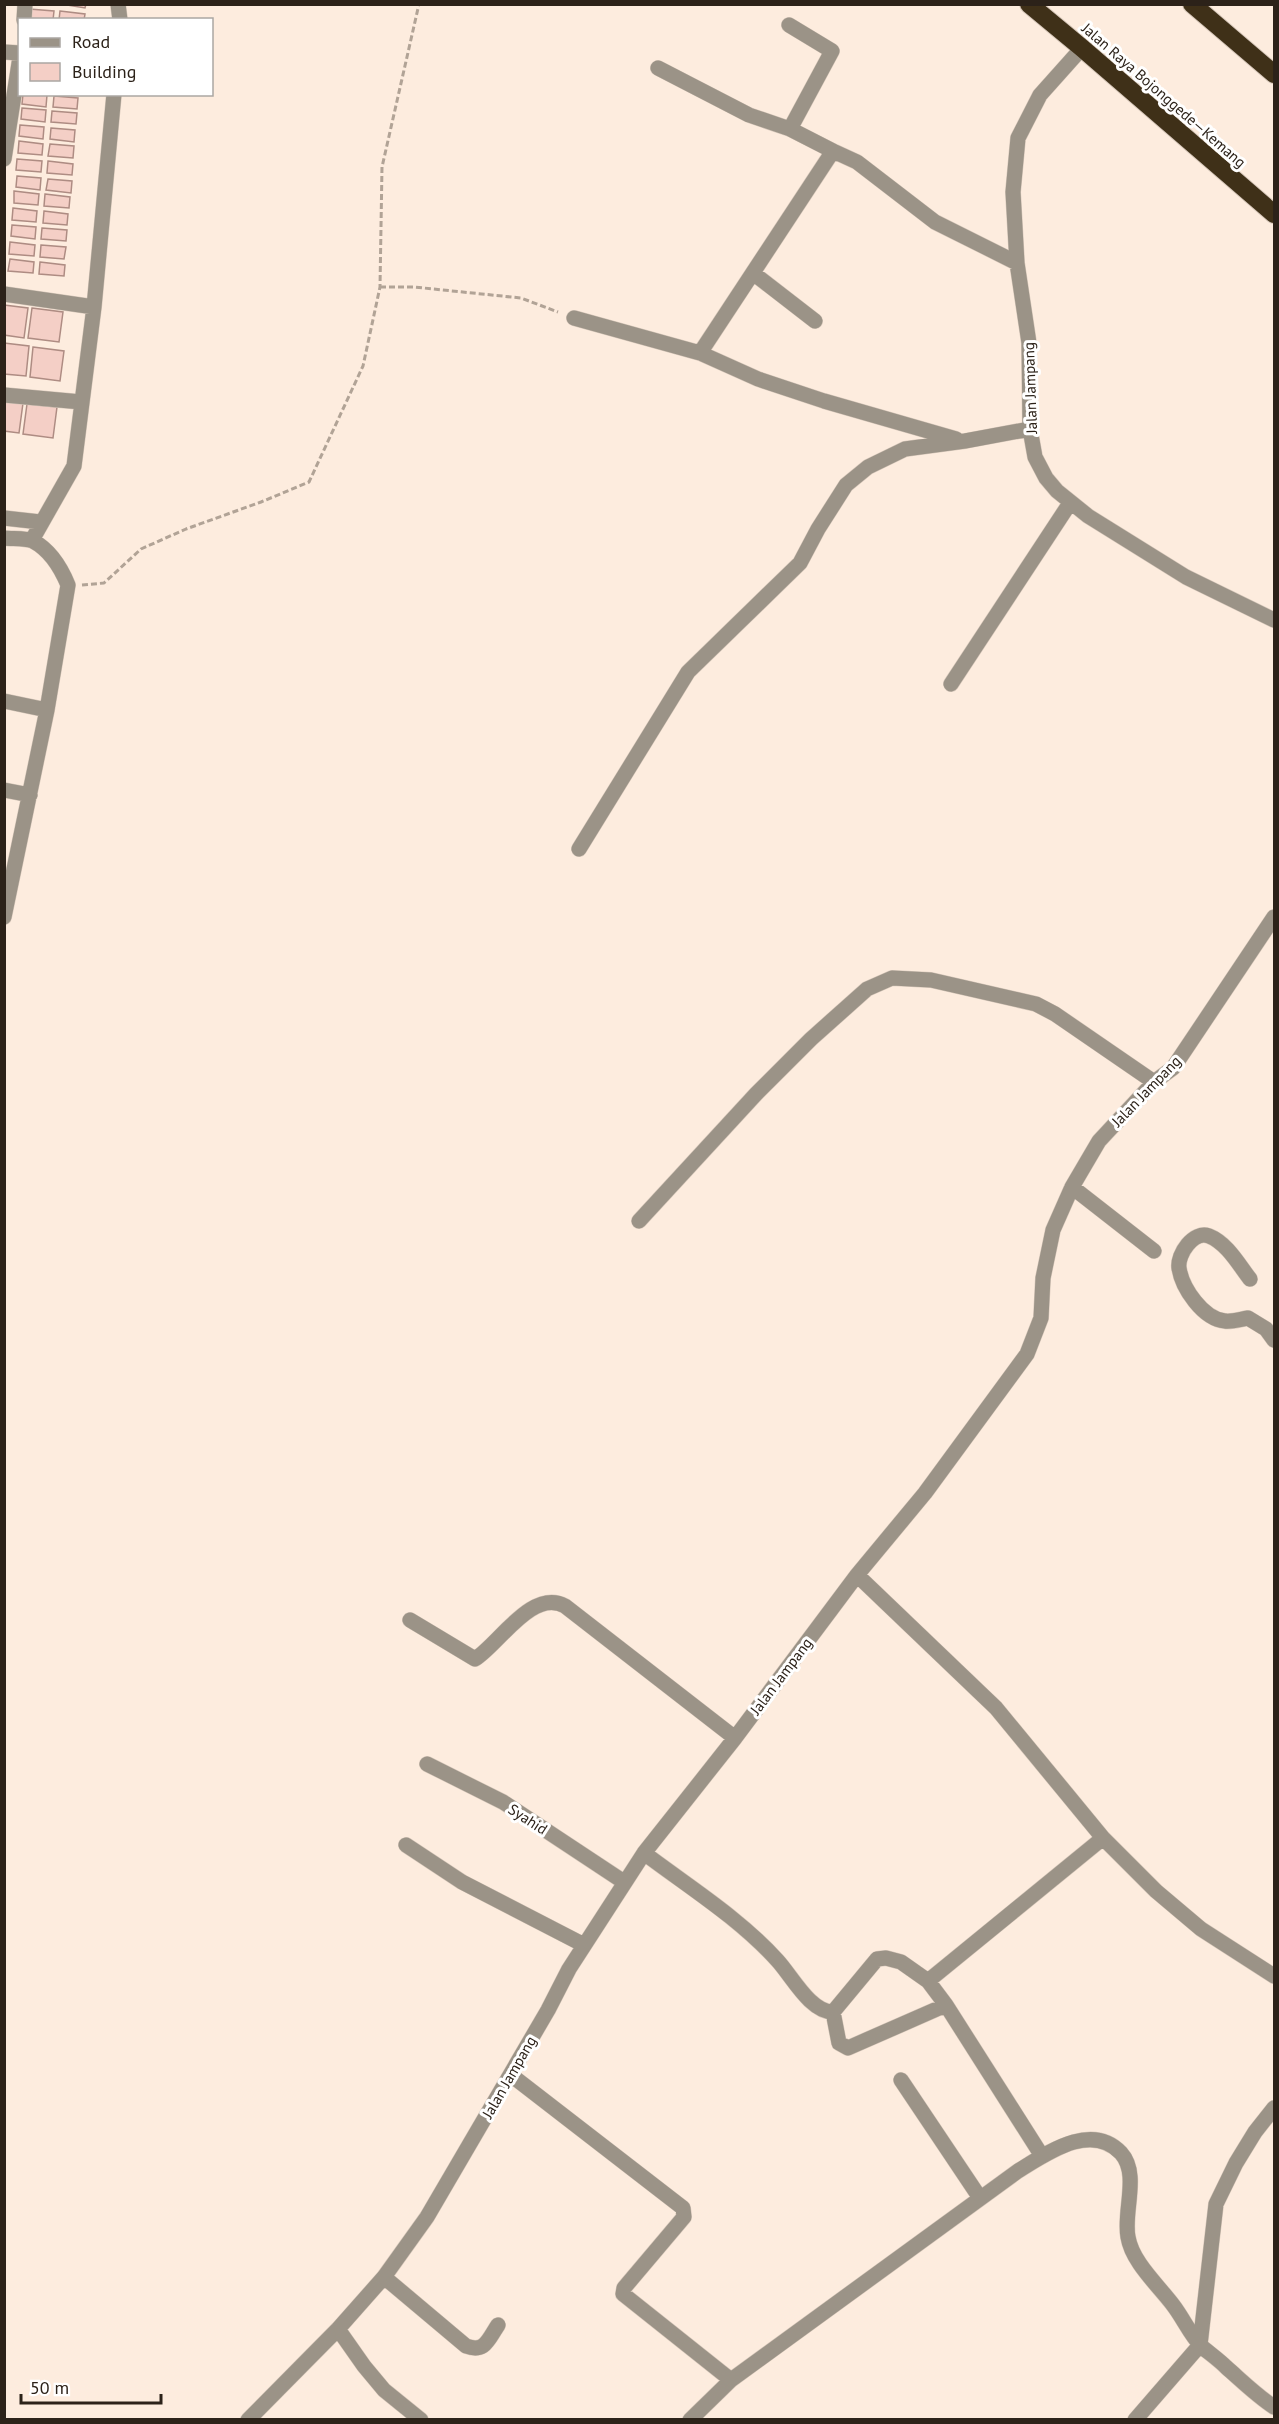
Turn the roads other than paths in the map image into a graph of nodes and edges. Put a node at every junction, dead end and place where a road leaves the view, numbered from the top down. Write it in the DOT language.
graph roads {
  1 [pos="1029,4"];
  2 [pos="1192,4"];
  3 [pos="789,25"];
  4 [pos="1082,48"];
  5 [pos="18,68"];
  6 [pos="658,68"];
  7 [pos="1275,74"];
  8 [pos="114,96"];
  9 [pos="790,129"];
  10 [pos="833,151"];
  11 [pos="4,159"];
  12 [pos="1275,214"];
  13 [pos="1017,263"];
  14 [pos="753,273"];
  15 [pos="4,294"];
  16 [pos="94,308"];
  17 [pos="574,318"];
  18 [pos="815,321"];
  19 [pos="699,353"];
  20 [pos="4,394"];
  21 [pos="81,402"];
  22 [pos="1030,429"];
  23 [pos="965,441"];
  24 [pos="1070,503"];
  25 [pos="4,519"];
  26 [pos="40,522"];
  27 [pos="4,538"];
  28 [pos="32,540"];
  29 [pos="1275,620"];
  30 [pos="951,684"];
  31 [pos="4,701"];
  32 [pos="47,710"];
  33 [pos="4,790"];
  34 [pos="30,795"];
  35 [pos="579,849"];
  36 [pos="4,917"];
  37 [pos="1275,917"];
  38 [pos="1154,1082"];
  39 [pos="1072,1187"];
  40 [pos="639,1221"];
  41 [pos="1154,1251"];
  42 [pos="1250,1279"];
  43 [pos="1275,1340"];
  44 [pos="857,1575"];
  45 [pos="410,1620"];
  46 [pos="735,1738"];
  47 [pos="427,1764"];
  48 [pos="1103,1838"];
  49 [pos="406,1845"];
  50 [pos="644,1853"];
  51 [pos="624,1882"];
  52 [pos="584,1945"];
  53 [pos="1275,1976"];
  54 [pos="928,1981"];
  55 [pos="945,2004"];
  56 [pos="833,2012"];
  57 [pos="511,2075"];
  58 [pos="901,2080"];
  59 [pos="1275,2108"];
  60 [pos="1042,2156"];
  61 [pos="980,2198"];
  62 [pos="384,2277"];
  63 [pos="498,2325"];
  64 [pos="338,2329"];
  65 [pos="1200,2345"];
  66 [pos="731,2380"];
  67 [pos="1275,2407"];
  68 [pos="248,2420"];
  69 [pos="421,2420"];
  70 [pos="690,2420"];
  71 [pos="1135,2420"];
  1 -- 4 [label="highway, Jalan Raya Bojonggede—Kemang"];
  2 -- 7 [label="highway"];
  3 -- 9 [label="street"];
  4 -- 12 [label="highway, Jalan Raya Bojonggede—Kemang"];
  4 -- 13 [label="street, Jalan Jampang"];
  5 -- 11 [label="street"];
  6 -- 9 [label="street"];
  8 -- 16 [label="street"];
  9 -- 10 [label="street"];
  10 -- 13 [label="street"];
  10 -- 14 [label="street"];
  13 -- 22 [label="street, Jalan Jampang"];
  14 -- 18 [label="street"];
  14 -- 19 [label="street"];
  15 -- 16 [label="street"];
  16 -- 21 [label="street"];
  17 -- 19 [label="street"];
  19 -- 23 [label="street"];
  20 -- 21 [label="street"];
  21 -- 26 [label="street"];
  22 -- 23 [label="street"];
  22 -- 24 [label="street, Jalan Jampang"];
  23 -- 35 [label="street"];
  24 -- 29 [label="street, Jalan Jampang"];
  24 -- 30 [label="street"];
  25 -- 26 [label="street"];
  26 -- 28 [label="street"];
  27 -- 28 [label="street"];
  28 -- 32 [label="street"];
  31 -- 32 [label="street"];
  32 -- 34 [label="street"];
  33 -- 34 [label="street"];
  34 -- 36 [label="street"];
  37 -- 38 [label="street, Jalan Jampang"];
  38 -- 39 [label="street, Jalan Jampang"];
  38 -- 40 [label="street"];
  39 -- 41 [label="street"];
  39 -- 44 [label="street, Jalan Jampang"];
  42 -- 43 [label="street"];
  44 -- 46 [label="street, Jalan Jampang"];
  44 -- 48 [label="street"];
  45 -- 46 [label="street"];
  46 -- 50 [label="street, Jalan Jampang"];
  47 -- 51 [label="street, Syahid"];
  48 -- 53 [label="street"];
  48 -- 54 [label="street"];
  49 -- 52 [label="street"];
  50 -- 51 [label="street, Jalan Jampang"];
  50 -- 56 [label="street"];
  51 -- 52 [label="street, Jalan Jampang"];
  52 -- 57 [label="street, Jalan Jampang"];
  54 -- 55 [label="street"];
  54 -- 56 [label="street"];
  55 -- 56 [label="street"];
  55 -- 60 [label="street"];
  57 -- 62 [label="street, Jalan Jampang"];
  57 -- 66 [label="street"];
  58 -- 61 [label="street"];
  59 -- 65 [label="street"];
  60 -- 61 [label="street"];
  60 -- 65 [label="street"];
  61 -- 66 [label="street"];
  62 -- 63 [label="street"];
  62 -- 64 [label="street, Jalan Jampang"];
  64 -- 68 [label="street, Jalan Jampang"];
  64 -- 69 [label="street"];
  65 -- 67 [label="street"];
  65 -- 71 [label="street"];
  66 -- 70 [label="street"];
}
